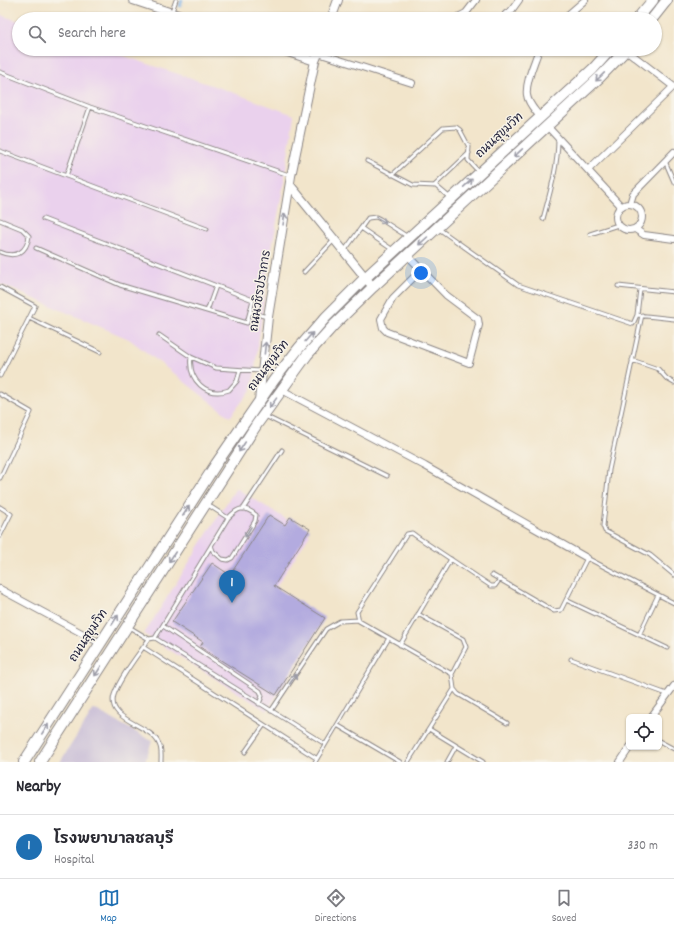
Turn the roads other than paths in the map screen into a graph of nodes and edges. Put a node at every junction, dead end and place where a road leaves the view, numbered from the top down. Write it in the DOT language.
graph roads {
  1 [pos="133,0"];
  2 [pos="176,0"];
  3 [pos="338,0"];
  4 [pos="476,0"];
  5 [pos="519,0"];
  6 [pos="585,0"];
  7 [pos="653,0"];
  8 [pos="667,0"];
  9 [pos="169,12"];
  10 [pos="172,12"];
  11 [pos="334,12"];
  12 [pos="467,12"];
  13 [pos="509,12"];
  14 [pos="571,12"];
  15 [pos="643,12"];
  16 [pos="658,12"];
  17 [pos="318,56"];
  18 [pos="321,56"];
  19 [pos="537,56"];
  20 [pos="604,56"];
  21 [pos="620,56"];
  22 [pos="635,56"];
  23 [pos="0,72"];
  24 [pos="412,83"];
  25 [pos="674,87"];
  26 [pos="90,107"];
  27 [pos="537,121"];
  28 [pos="547,126"];
  29 [pos="558,139"];
  30 [pos="0,151"];
  31 [pos="674,152"];
  32 [pos="468,153"];
  33 [pos="367,161"];
  34 [pos="665,161"];
  35 [pos="588,170"];
  36 [pos="480,173"];
  37 [pos="392,175"];
  38 [pos="66,176"];
  39 [pos="291,176"];
  40 [pos="674,182"];
  41 [pos="290,185"];
  42 [pos="434,186"];
  43 [pos="452,199"];
  44 [pos="630,204"];
  45 [pos="621,206"];
  46 [pos="43,219"];
  47 [pos="543,219"];
  48 [pos="0,220"];
  49 [pos="618,225"];
  50 [pos="361,228"];
  51 [pos="437,228"];
  52 [pos="207,229"];
  53 [pos="636,229"];
  54 [pos="590,234"];
  55 [pos="408,237"];
  56 [pos="674,239"];
  57 [pos="334,240"];
  58 [pos="36,248"];
  59 [pos="394,250"];
  60 [pos="344,251"];
  61 [pos="0,252"];
  62 [pos="407,255"];
  63 [pos="421,270"];
  64 [pos="304,272"];
  65 [pos="365,278"];
  66 [pos="216,286"];
  67 [pos="618,286"];
  68 [pos="0,287"];
  69 [pos="373,287"];
  70 [pos="640,289"];
  71 [pos="674,292"];
  72 [pos="207,311"];
  73 [pos="250,312"];
  74 [pos="637,314"];
  75 [pos="642,315"];
  76 [pos="268,317"];
  77 [pos="29,318"];
  78 [pos="674,319"];
  79 [pos="159,335"];
  80 [pos="100,352"];
  81 [pos="191,357"];
  82 [pos="632,360"];
  83 [pos="240,370"];
  84 [pos="262,371"];
  85 [pos="0,376"];
  86 [pos="674,383"];
  87 [pos="282,390"];
  88 [pos="0,394"];
  89 [pos="259,401"];
  90 [pos="264,415"];
  91 [pos="282,450"];
  92 [pos="387,476"];
  93 [pos="0,478"];
  94 [pos="206,503"];
  95 [pos="0,507"];
  96 [pos="243,509"];
  97 [pos="228,518"];
  98 [pos="0,536"];
  99 [pos="212,548"];
  100 [pos="586,558"];
  101 [pos="451,559"];
  102 [pos="492,575"];
  103 [pos="674,575"];
  104 [pos="500,580"];
  105 [pos="0,589"];
  106 [pos="658,595"];
  107 [pos="566,600"];
  108 [pos="674,603"];
  109 [pos="418,614"];
  110 [pos="359,620"];
  111 [pos="127,626"];
  112 [pos="163,626"];
  113 [pos="639,635"];
  114 [pos="155,638"];
  115 [pos="390,638"];
  116 [pos="149,639"];
  117 [pos="100,643"];
  118 [pos="400,645"];
  119 [pos="143,647"];
  120 [pos="667,648"];
  121 [pos="571,659"];
  122 [pos="452,674"];
  123 [pos="674,686"];
  124 [pos="454,689"];
  125 [pos="667,694"];
  126 [pos="259,704"];
  127 [pos="271,711"];
  128 [pos="653,714"];
  129 [pos="507,722"];
  130 [pos="337,725"];
  131 [pos="264,726"];
  132 [pos="429,729"];
  133 [pos="662,743"];
  134 [pos="325,744"];
  135 [pos="456,746"];
  136 [pos="674,749"];
  137 [pos="628,750"];
  138 [pos="245,752"];
  139 [pos="316,758"];
  140 [pos="24,762"];
  141 [pos="40,762"];
  142 [pos="161,762"];
  143 [pos="315,762"];
  144 [pos="400,762"];
  145 [pos="408,762"];
  146 [pos="447,762"];
  147 [pos="483,762"];
  148 [pos="620,762"];
  1 -- 9 [label="street"];
  2 -- 10 [label="lane"];
  3 -- 11 [label="street"];
  4 -- 12 [label="street"];
  5 -- 13 [label="street"];
  6 -- 14 [label="street"];
  7 -- 15 [label="main road"];
  8 -- 16 [label="main road"];
  17 -- 39 [label="street, ถนนวชิรปราการ"];
  18 -- 24 [label="street"];
  19 -- 27 [label="street"];
  20 -- 27 [label="main road, ถนนสุขุมวิท"];
  21 -- 28 [label="main road, ถนนสุขุมวิท, one-way"];
  22 -- 25 [label="street"];
  23 -- 26 [label="lane"];
  25 -- 35 [label="street"];
  26 -- 38 [label="lane"];
  26 -- 39 [label="lane"];
  27 -- 36 [label="main road, ถนนสุขุมวิท"];
  28 -- 29 [label="street"];
  28 -- 51 [label="main road, ถนนสุขุมวิท, one-way"];
  29 -- 35 [label="street"];
  29 -- 47 [label="lane"];
  30 -- 38 [label="lane"];
  31 -- 34 [label="street"];
  32 -- 36 [label="lane"];
  32 -- 37 [label="lane"];
  32 -- 42 [label="lane"];
  33 -- 37 [label="lane"];
  34 -- 40 [label="lane"];
  34 -- 44 [label="street"];
  35 -- 45 [label="street"];
  43 -- 36 [label="main road, ถนนสุขุมวิท, one-way"];
  37 -- 42 [label="lane"];
  38 -- 52 [label="lane"];
  39 -- 41 [label="street, ถนนวชิรปราการ"];
  41 -- 57 [label="street"];
  76 -- 41 [label="street, ถนนวชิรปราการ, one-way"];
  42 -- 43 [label="lane"];
  43 -- 55 [label="main road, ถนนสุขุมวิท"];
  44 -- 45 [label="street"];
  44 -- 53 [label="street"];
  45 -- 49 [label="street"];
  46 -- 66 [label="lane"];
  48 -- 61 [label="lane"];
  49 -- 53 [label="street"];
  49 -- 54 [label="lane"];
  50 -- 55 [label="lane, one-way"];
  50 -- 59 [label="lane"];
  50 -- 60 [label="lane"];
  51 -- 62 [label="main road, ถนนสุขุมวิท, one-way"];
  51 -- 74 [label="lane"];
  53 -- 56 [label="street"];
  55 -- 59 [label="main road, ถนนสุขุมวิท"];
  57 -- 60 [label="street"];
  57 -- 64 [label="lane"];
  58 -- 72 [label="lane"];
  59 -- 65 [label="main road, ถนนสุขุมวิท"];
  60 -- 65 [label="street"];
  62 -- 63 [label="street"];
  62 -- 69 [label="main road, ถนนสุขุมวิท"];
  63 -- 63 [label="street"];
  65 -- 69 [label="street"];
  89 -- 65 [label="main road, ถนนสุขุมวิท, one-way"];
  66 -- 72 [label="lane"];
  66 -- 73 [label="lane"];
  67 -- 70 [label="lane"];
  68 -- 77 [label="lane"];
  69 -- 87 [label="main road, ถนนสุขุมวิท"];
  70 -- 71 [label="lane"];
  70 -- 74 [label="lane"];
  72 -- 73 [label="lane"];
  73 -- 76 [label="lane"];
  74 -- 75 [label="lane"];
  75 -- 78 [label="lane"];
  75 -- 82 [label="lane"];
  84 -- 76 [label="street, ถนนวชิรปราการ, one-way"];
  77 -- 80 [label="lane"];
  77 -- 85 [label="lane"];
  79 -- 81 [label="lane"];
  81 -- 83 [label="lane"];
  81 -- 83 [label="lane"];
  82 -- 86 [label="lane"];
  82 -- 103 [label="lane"];
  83 -- 84 [label="lane"];
  84 -- 89 [label="street, ถนนวชิรปราการ"];
  87 -- 90 [label="main road, ถนนสุขุมวิท, one-way"];
  87 -- 100 [label="street"];
  88 -- 93 [label="lane"];
  117 -- 89 [label="main road, ถนนสุขุมวิท, one-way"];
  90 -- 92 [label="lane"];
  90 -- 94 [label="main road, ถนนสุขุมวิท, one-way"];
  91 -- 96 [label="lane"];
  94 -- 97 [label="lane"];
  94 -- 111 [label="main road, ถนนสุขุมวิท, one-way"];
  95 -- 98 [label="lane"];
  96 -- 97 [label="lane"];
  96 -- 99 [label="lane, one-way"];
  97 -- 99 [label="lane"];
  99 -- 112 [label="lane"];
  100 -- 106 [label="lane"];
  100 -- 107 [label="lane"];
  101 -- 104 [label="lane"];
  101 -- 109 [label="lane"];
  101 -- 110 [label="lane"];
  102 -- 104 [label="lane"];
  104 -- 107 [label="lane"];
  105 -- 117 [label="street"];
  106 -- 108 [label="lane"];
  106 -- 113 [label="lane"];
  107 -- 113 [label="lane"];
  109 -- 118 [label="lane"];
  109 -- 122 [label="lane"];
  110 -- 115 [label="lane"];
  127 -- 110 [label="lane, one-way"];
  111 -- 116 [label="lane"];
  111 -- 141 [label="main road, ถนนสุขุมวิท, one-way"];
  112 -- 114 [label="lane"];
  112 -- 126 [label="lane"];
  113 -- 120 [label="lane"];
  114 -- 116 [label="lane"];
  114 -- 126 [label="lane"];
  115 -- 118 [label="lane"];
  115 -- 130 [label="lane"];
  116 -- 119 [label="lane"];
  140 -- 117 [label="main road, ถนนสุขุมวิท, one-way"];
  118 -- 122 [label="lane"];
  119 -- 131 [label="lane"];
  119 -- 142 [label="lane"];
  121 -- 125 [label="lane"];
  122 -- 124 [label="lane"];
  123 -- 125 [label="street"];
  124 -- 129 [label="lane"];
  124 -- 132 [label="lane"];
  125 -- 128 [label="street"];
  126 -- 127 [label="lane"];
  127 -- 134 [label="lane"];
  130 -- 134 [label="lane"];
  130 -- 144 [label="lane"];
  131 -- 138 [label="lane"];
  131 -- 139 [label="lane"];
  132 -- 135 [label="lane"];
  132 -- 145 [label="lane"];
  133 -- 136 [label="lane"];
  134 -- 139 [label="lane"];
  135 -- 146 [label="lane"];
  135 -- 147 [label="lane"];
  137 -- 148 [label="street"];
  139 -- 143 [label="lane"];
}
